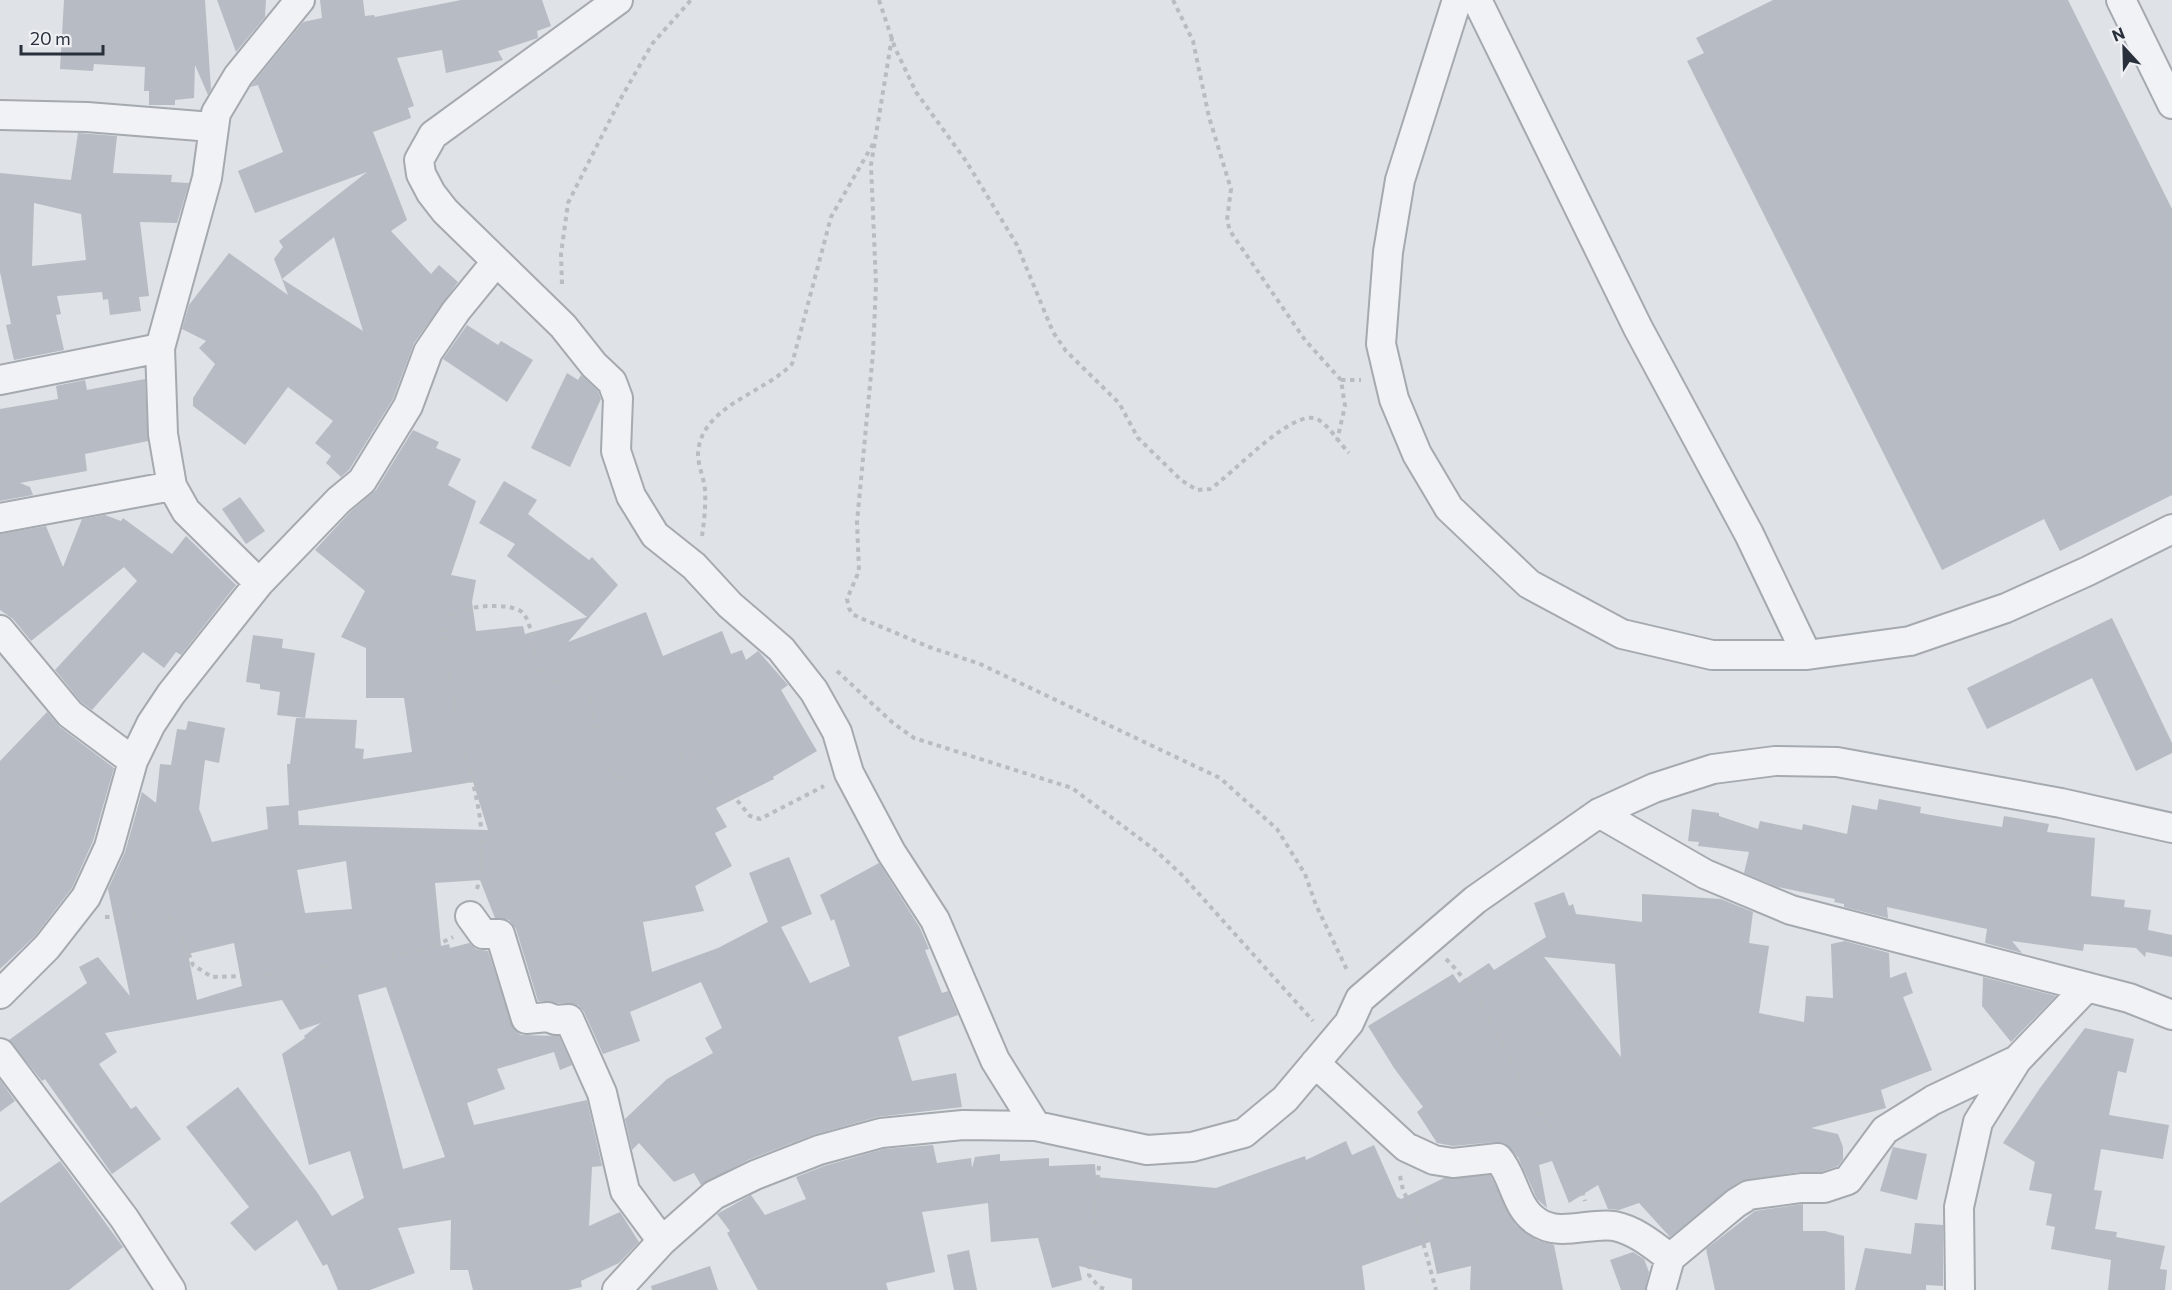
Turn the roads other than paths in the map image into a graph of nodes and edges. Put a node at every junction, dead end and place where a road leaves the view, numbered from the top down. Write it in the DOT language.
graph roads {
  1 [pos="300,0"];
  2 [pos="618,0"];
  3 [pos="1456,0"];
  4 [pos="1478,0"];
  5 [pos="2121,0"];
  6 [pos="2172,104"];
  7 [pos="0,115"];
  8 [pos="212,127"];
  9 [pos="496,262"];
  10 [pos="160,348"];
  11 [pos="0,380"];
  12 [pos="172,486"];
  13 [pos="0,518"];
  14 [pos="2172,529"];
  15 [pos="259,583"];
  16 [pos="0,630"];
  17 [pos="1808,655"];
  18 [pos="133,761"];
  19 [pos="1599,813"];
  20 [pos="2172,828"];
  21 [pos="470,916"];
  22 [pos="2087,987"];
  23 [pos="0,994"];
  24 [pos="2172,1015"];
  25 [pos="0,1053"];
  26 [pos="1324,1053"];
  27 [pos="2017,1060"];
  28 [pos="1036,1126"];
  29 [pos="662,1241"];
  30 [pos="1670,1258"];
  31 [pos="171,1290"];
  32 [pos="617,1290"];
  33 [pos="1661,1290"];
  34 [pos="1960,1290"];
  1 -- 8 [label="street"];
  2 -- 9 [label="street"];
  3 -- 17 [label="street"];
  4 -- 17 [label="street"];
  5 -- 6 [label="street"];
  7 -- 8 [label="street"];
  8 -- 10 [label="street"];
  9 -- 15 [label="street"];
  9 -- 28 [label="street"];
  10 -- 11 [label="street"];
  10 -- 12 [label="street"];
  12 -- 13 [label="street"];
  12 -- 15 [label="street"];
  14 -- 17 [label="street"];
  15 -- 18 [label="street"];
  16 -- 18 [label="street"];
  18 -- 23 [label="street"];
  19 -- 20 [label="street"];
  19 -- 22 [label="street"];
  19 -- 26 [label="street"];
  21 -- 29 [label="street"];
  22 -- 24 [label="street"];
  22 -- 27 [label="street"];
  25 -- 31 [label="street"];
  26 -- 28 [label="street"];
  26 -- 30 [label="street"];
  27 -- 30 [label="street"];
  27 -- 34 [label="street"];
  28 -- 29 [label="street"];
  29 -- 32 [label="street"];
  30 -- 33 [label="street"];
}
